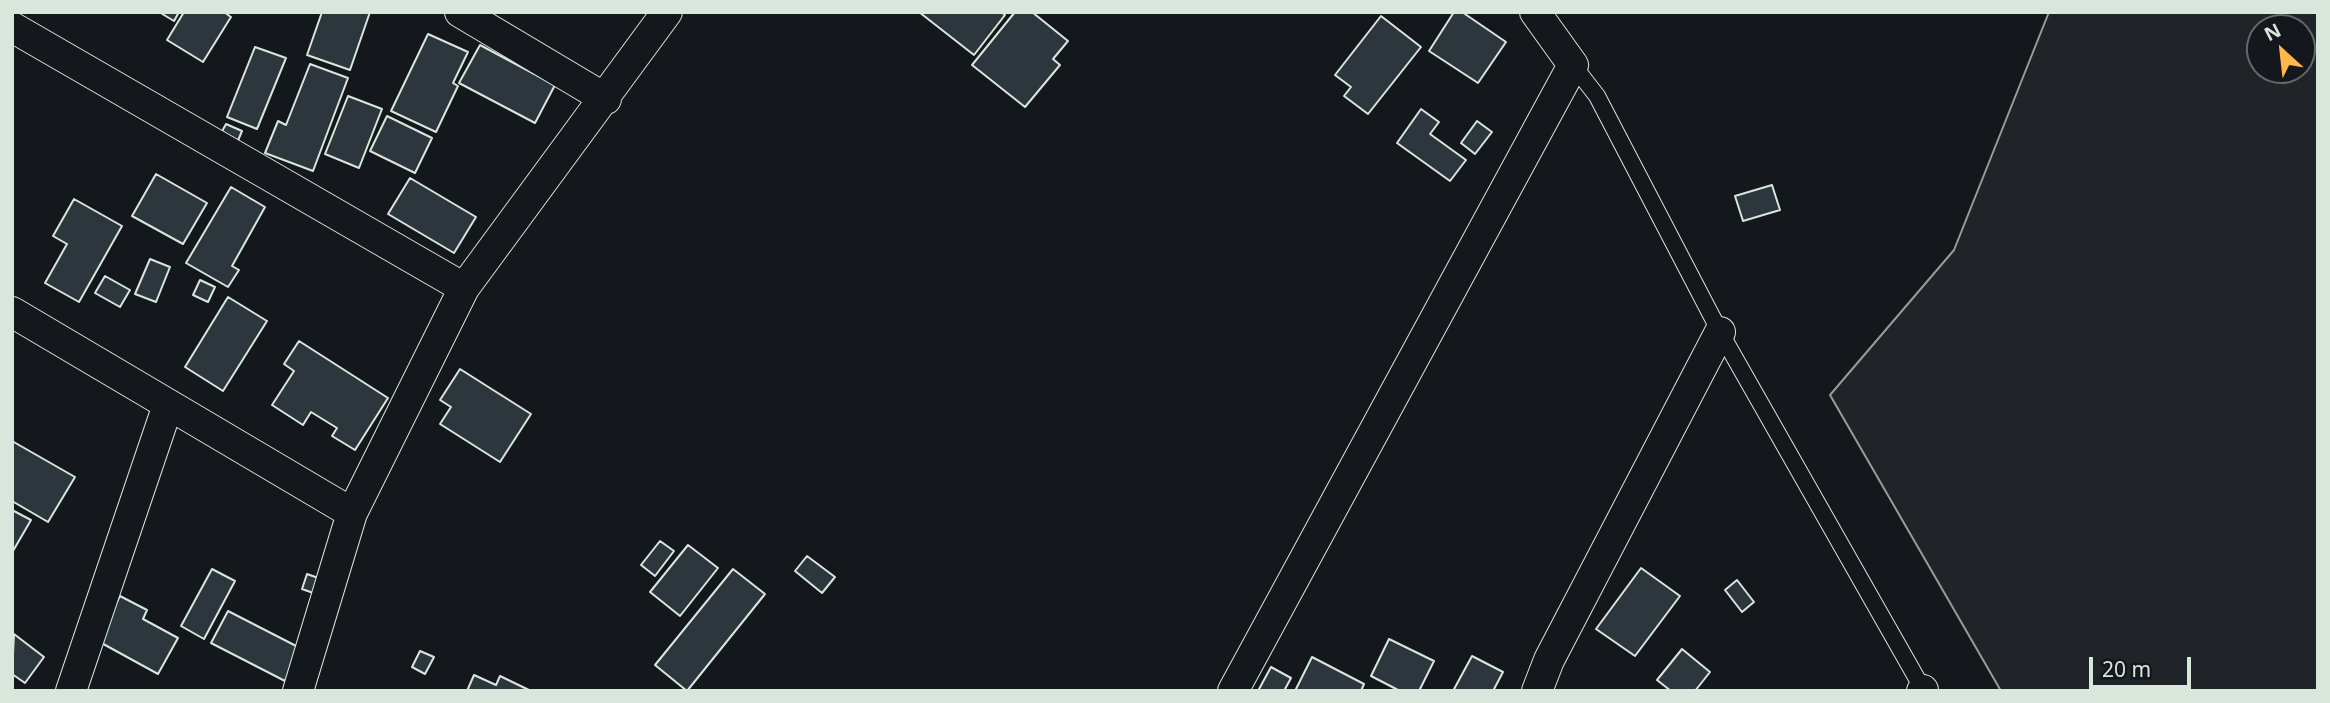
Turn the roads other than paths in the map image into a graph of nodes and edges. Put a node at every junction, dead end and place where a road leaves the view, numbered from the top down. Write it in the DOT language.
graph roads {
  1 [pos="460,12"];
  2 [pos="667,12"];
  3 [pos="1535,12"];
  4 [pos="12,27"];
  5 [pos="1573,65"];
  6 [pos="606,99"];
  7 [pos="464,288"];
  8 [pos="12,312"];
  9 [pos="1720,332"];
  10 [pos="169,405"];
  11 [pos="352,513"];
  12 [pos="1923,690"];
  13 [pos="71,691"];
  14 [pos="298,691"];
  15 [pos="1233,691"];
  16 [pos="1537,691"];
  1 -- 6 [label="street"];
  2 -- 6 [label="street"];
  3 -- 5 [label="street"];
  4 -- 7 [label="street"];
  5 -- 9 [label="lane"];
  5 -- 15 [label="street"];
  6 -- 7 [label="street"];
  7 -- 11 [label="street"];
  8 -- 10 [label="street"];
  9 -- 12 [label="lane"];
  9 -- 16 [label="street"];
  10 -- 11 [label="street"];
  10 -- 13 [label="street"];
  11 -- 14 [label="street"];
}
